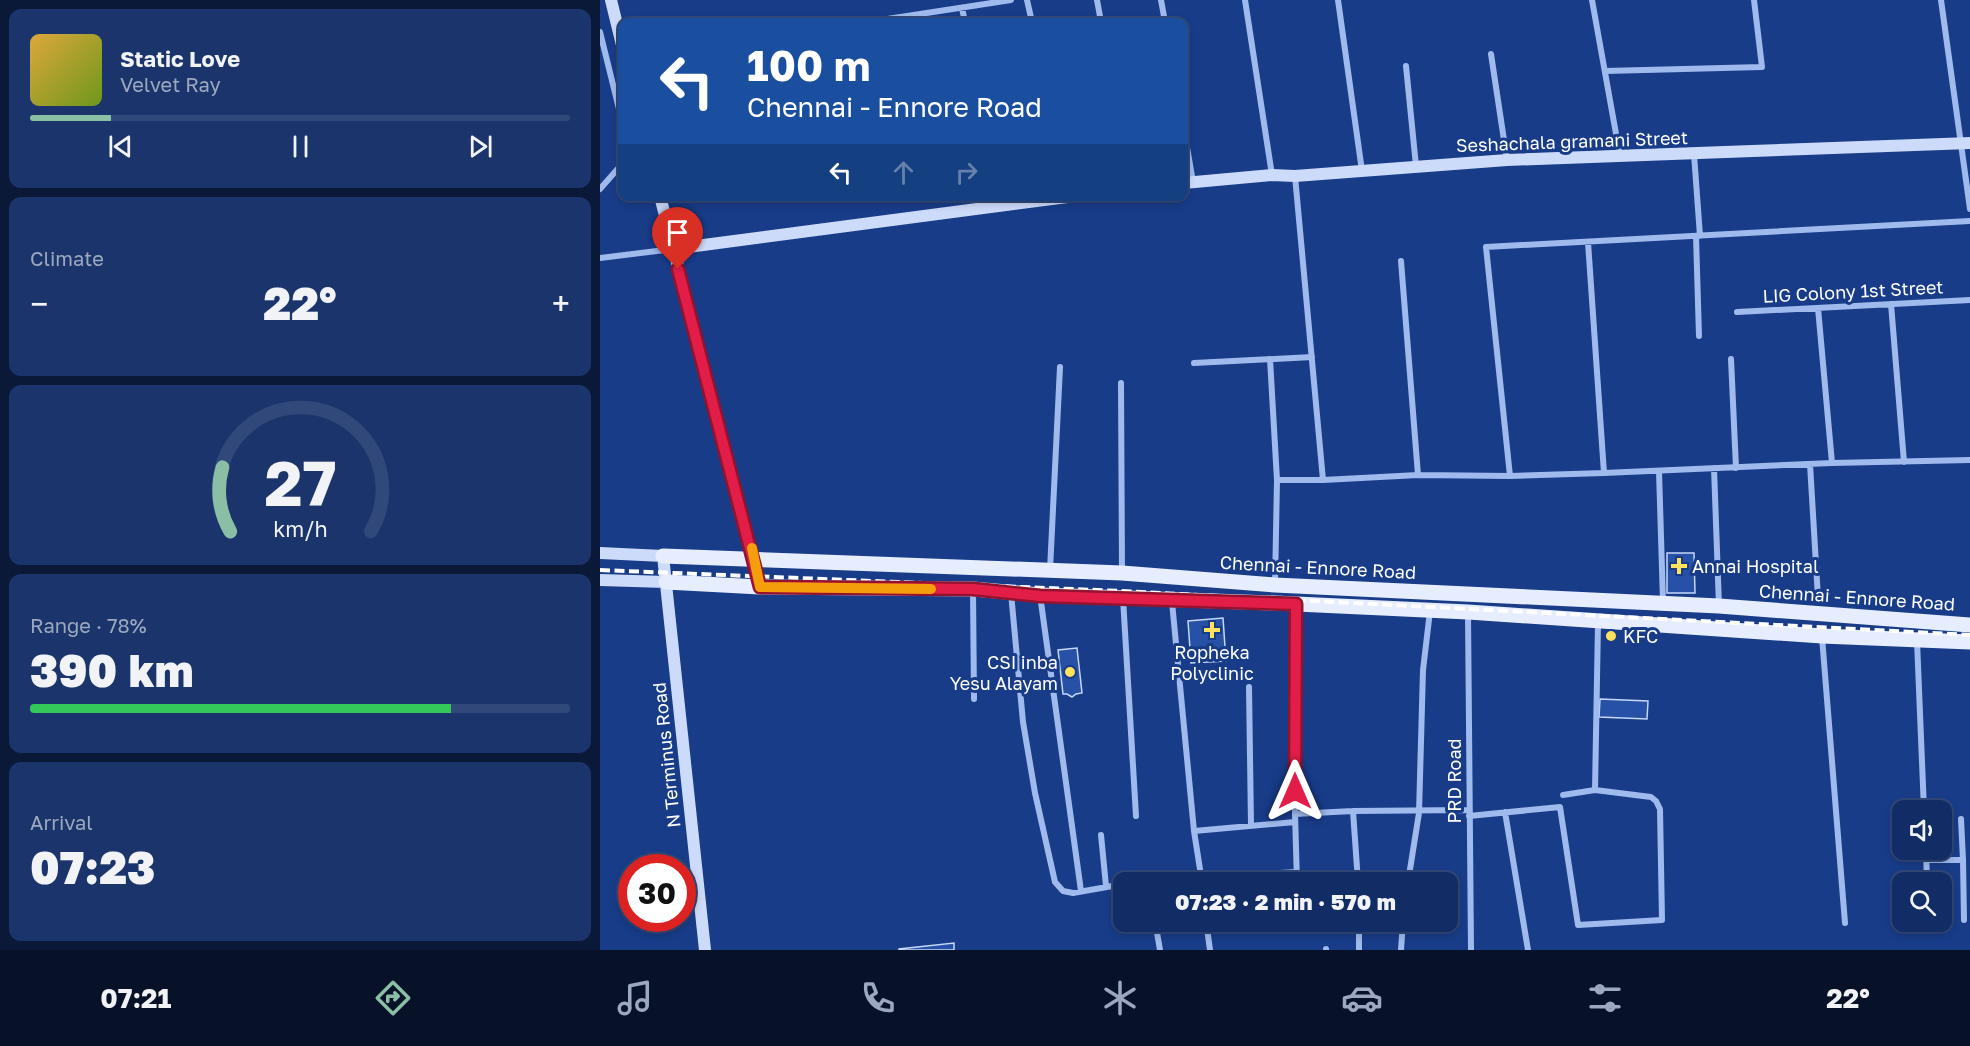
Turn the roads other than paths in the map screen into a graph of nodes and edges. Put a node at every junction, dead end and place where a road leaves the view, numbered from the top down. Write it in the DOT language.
graph roads {
  1 [pos="1011,0"];
  2 [pos="1027,0"];
  3 [pos="1097,0"];
  4 [pos="1161,0"];
  5 [pos="1245,0"];
  6 [pos="1338,0"];
  7 [pos="1592,0"];
  8 [pos="1754,0"];
  9 [pos="1941,0"];
  10 [pos="610,2"];
  11 [pos="962,8"];
  12 [pos="895,18"];
  13 [pos="964,18"];
  14 [pos="1031,18"];
  15 [pos="1100,18"];
  16 [pos="1164,18"];
  17 [pos="618,31"];
  18 [pos="600,32"];
  19 [pos="1491,54"];
  20 [pos="1406,66"];
  21 [pos="1605,71"];
  22 [pos="618,105"];
  23 [pos="1966,143"];
  24 [pos="1694,154"];
  25 [pos="1620,157"];
  26 [pos="1507,160"];
  27 [pos="1416,166"];
  28 [pos="618,169"];
  29 [pos="1362,171"];
  30 [pos="1272,175"];
  31 [pos="1295,176"];
  32 [pos="1188,183"];
  33 [pos="600,189"];
  34 [pos="661,201"];
  35 [pos="1001,201"];
  36 [pos="1970,209"];
  37 [pos="1970,221"];
  38 [pos="1698,236"];
  39 [pos="1588,242"];
  40 [pos="673,249"];
  41 [pos="600,258"];
  42 [pos="1401,261"];
  43 [pos="1970,300"];
  44 [pos="1891,304"];
  45 [pos="1818,308"];
  46 [pos="1737,312"];
  47 [pos="1699,336"];
  48 [pos="1312,357"];
  49 [pos="1270,359"];
  50 [pos="1731,359"];
  51 [pos="1194,363"];
  52 [pos="1060,367"];
  53 [pos="1121,383"];
  54 [pos="1970,460"];
  55 [pos="1904,462"];
  56 [pos="1810,464"];
  57 [pos="1832,464"];
  58 [pos="1714,468"];
  59 [pos="1736,468"];
  60 [pos="1659,471"];
  61 [pos="1604,473"];
  62 [pos="1418,475"];
  63 [pos="1510,476"];
  64 [pos="1277,480"];
  65 [pos="1323,480"];
  66 [pos="600,553"];
  67 [pos="663,556"];
  68 [pos="755,560"];
  69 [pos="1050,571"];
  70 [pos="1122,573"];
  71 [pos="600,580"];
  72 [pos="666,582"];
  73 [pos="1275,585"];
  74 [pos="760,587"];
  75 [pos="973,589"];
  76 [pos="1011,593"];
  77 [pos="1040,596"];
  78 [pos="1122,598"];
  79 [pos="1818,598"];
  80 [pos="1172,601"];
  81 [pos="1296,604"];
  82 [pos="1663,605"];
  83 [pos="1719,606"];
  84 [pos="1430,610"];
  85 [pos="1468,612"];
  86 [pos="1598,622"];
  87 [pos="1970,625"];
  88 [pos="1822,636"];
  89 [pos="1917,641"];
  90 [pos="1970,642"];
  91 [pos="1249,687"];
  92 [pos="974,699"];
  93 [pos="1595,790"];
  94 [pos="1563,795"];
  95 [pos="1924,800"];
  96 [pos="1419,810"];
  97 [pos="1353,811"];
  98 [pos="1505,812"];
  99 [pos="1469,813"];
  100 [pos="1295,814"];
  101 [pos="1136,816"];
  102 [pos="1961,819"];
  103 [pos="1295,822"];
  104 [pos="1251,825"];
  105 [pos="1194,831"];
  106 [pos="1101,835"];
  107 [pos="1926,860"];
  108 [pos="1952,860"];
  109 [pos="1963,860"];
  110 [pos="1201,872"];
  111 [pos="1297,872"];
  112 [pos="1357,872"];
  113 [pos="1409,872"];
  114 [pos="1927,872"];
  115 [pos="1113,885"];
  116 [pos="1106,886"];
  117 [pos="1081,891"];
  118 [pos="1964,920"];
  119 [pos="1845,924"];
  120 [pos="1157,932"];
  121 [pos="1208,932"];
  122 [pos="1359,932"];
  123 [pos="1402,932"];
  124 [pos="705,950"];
  125 [pos="1160,950"];
  126 [pos="1210,950"];
  127 [pos="1359,950"];
  128 [pos="1401,950"];
  129 [pos="1471,950"];
  130 [pos="1528,950"];
  1 -- 11 [label="street"];
  2 -- 14 [label="street"];
  3 -- 15 [label="street"];
  4 -- 16 [label="street"];
  5 -- 30 [label="street"];
  6 -- 29 [label="street"];
  7 -- 21 [label="street"];
  8 -- 21 [label="street"];
  9 -- 23 [label="street"];
  10 -- 17 [label="street"];
  11 -- 12 [label="street"];
  11 -- 13 [label="street"];
  18 -- 22 [label="street"];
  19 -- 26 [label="street"];
  20 -- 27 [label="street"];
  21 -- 25 [label="street"];
  23 -- 24 [label="street, Seshachala gramani Street"];
  23 -- 36 [label="street"];
  24 -- 25 [label="street, Seshachala gramani Street"];
  24 -- 38 [label="street"];
  25 -- 26 [label="street, Seshachala gramani Street"];
  26 -- 27 [label="street, Seshachala gramani Street"];
  27 -- 29 [label="street, Seshachala gramani Street"];
  28 -- 33 [label="street"];
  29 -- 31 [label="street, Seshachala gramani Street"];
  30 -- 31 [label="street, Seshachala gramani Street"];
  30 -- 32 [label="street, Seshachala gramani Street"];
  31 -- 48 [label="street"];
  34 -- 40 [label="street"];
  35 -- 40 [label="street"];
  37 -- 38 [label="street"];
  38 -- 39 [label="street"];
  38 -- 47 [label="street"];
  39 -- 61 [label="street"];
  39 -- 63 [label="street"];
  40 -- 41 [label="street"];
  40 -- 68 [label="street"];
  42 -- 62 [label="street"];
  43 -- 44 [label="street, LIG Colony 1st Street"];
  44 -- 45 [label="street, LIG Colony 1st Street"];
  44 -- 55 [label="street"];
  45 -- 46 [label="street, LIG Colony 1st Street"];
  45 -- 57 [label="street"];
  48 -- 49 [label="street"];
  48 -- 65 [label="street"];
  49 -- 51 [label="street"];
  49 -- 64 [label="street"];
  50 -- 59 [label="street"];
  52 -- 69 [label="street"];
  53 -- 70 [label="street"];
  54 -- 55 [label="street"];
  55 -- 57 [label="street"];
  56 -- 57 [label="street"];
  56 -- 59 [label="street"];
  56 -- 79 [label="street"];
  58 -- 59 [label="street"];
  58 -- 60 [label="street"];
  58 -- 83 [label="street"];
  60 -- 61 [label="street"];
  60 -- 82 [label="street"];
  61 -- 63 [label="street"];
  62 -- 63 [label="street"];
  62 -- 65 [label="street"];
  64 -- 65 [label="street"];
  64 -- 73 [label="street"];
  66 -- 67 [label="street"];
  67 -- 68 [label="main road, Chennai - Ennore Road"];
  67 -- 72 [label="street, N Terminus Road"];
  68 -- 69 [label="main road, Chennai - Ennore Road"];
  68 -- 74 [label="street"];
  69 -- 70 [label="main road, Chennai - Ennore Road"];
  70 -- 73 [label="main road, Chennai - Ennore Road"];
  71 -- 72 [label="street"];
  72 -- 74 [label="main road, Chennai - Ennore Road"];
  72 -- 124 [label="street, N Terminus Road"];
  73 -- 82 [label="main road, Chennai - Ennore Road"];
  74 -- 75 [label="main road, Chennai - Ennore Road"];
  75 -- 76 [label="main road, Chennai - Ennore Road"];
  75 -- 92 [label="street"];
  76 -- 77 [label="main road, Chennai - Ennore Road"];
  76 -- 117 [label="street"];
  77 -- 78 [label="main road, Chennai - Ennore Road"];
  77 -- 117 [label="street"];
  78 -- 80 [label="main road, Chennai - Ennore Road"];
  78 -- 101 [label="street"];
  80 -- 81 [label="main road, Chennai - Ennore Road"];
  80 -- 105 [label="street"];
  81 -- 84 [label="main road, Chennai - Ennore Road"];
  81 -- 100 [label="street"];
  82 -- 83 [label="main road, Chennai - Ennore Road"];
  83 -- 87 [label="main road, Chennai - Ennore Road"];
  84 -- 85 [label="main road, Chennai - Ennore Road"];
  84 -- 96 [label="street"];
  85 -- 86 [label="main road, Chennai - Ennore Road"];
  85 -- 99 [label="street, PRD Road"];
  86 -- 88 [label="main road, Chennai - Ennore Road"];
  86 -- 93 [label="street"];
  88 -- 89 [label="main road, Chennai - Ennore Road"];
  88 -- 119 [label="street"];
  89 -- 90 [label="main road, Chennai - Ennore Road"];
  89 -- 95 [label="street"];
  91 -- 104 [label="street"];
  93 -- 94 [label="street"];
  93 -- 98 [label="street"];
  96 -- 97 [label="street"];
  96 -- 99 [label="street"];
  96 -- 113 [label="street"];
  97 -- 100 [label="street"];
  97 -- 112 [label="street"];
  98 -- 99 [label="street"];
  98 -- 130 [label="street"];
  99 -- 129 [label="street, PRD Road"];
  100 -- 103 [label="street"];
  102 -- 109 [label="street"];
  103 -- 104 [label="street"];
  103 -- 111 [label="street"];
  104 -- 105 [label="street"];
  105 -- 110 [label="street"];
  106 -- 116 [label="street"];
  107 -- 114 [label="street"];
  108 -- 109 [label="street"];
  109 -- 118 [label="street"];
  115 -- 116 [label="street"];
  116 -- 117 [label="street"];
  120 -- 125 [label="street"];
  121 -- 126 [label="street"];
  122 -- 127 [label="street"];
  123 -- 128 [label="street"];
}
